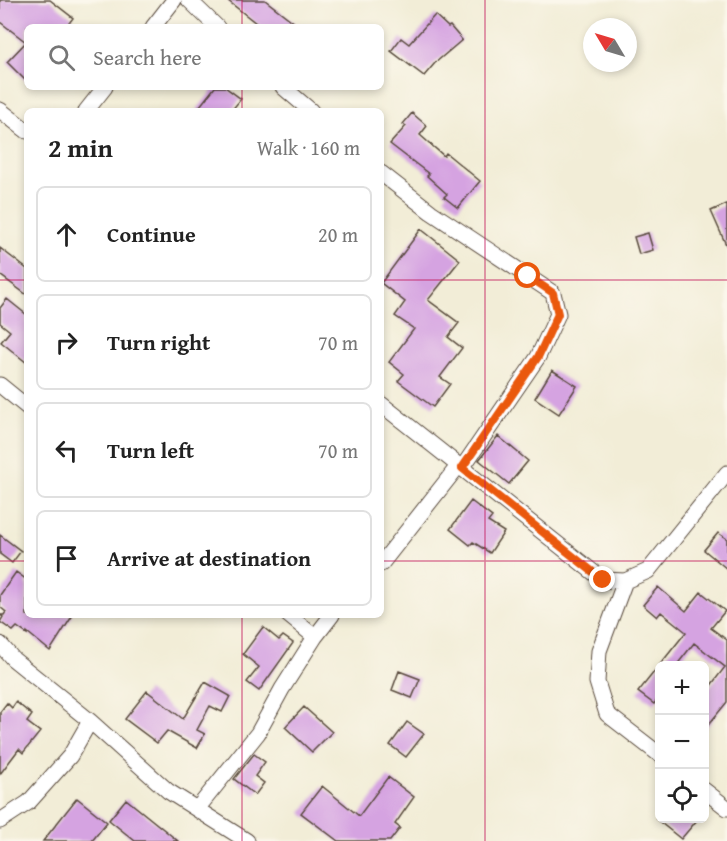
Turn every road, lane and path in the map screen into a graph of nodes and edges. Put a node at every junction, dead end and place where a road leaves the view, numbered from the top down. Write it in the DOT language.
graph roads {
  1 [pos="174,0"];
  2 [pos="189,0"];
  3 [pos="155,24"];
  4 [pos="214,24"];
  5 [pos="103,90"];
  6 [pos="286,90"];
  7 [pos="88,108"];
  8 [pos="307,108"];
  9 [pos="0,110"];
  10 [pos="24,128"];
  11 [pos="384,175"];
  12 [pos="0,385"];
  13 [pos="24,405"];
  14 [pos="384,406"];
  15 [pos="461,466"];
  16 [pos="726,477"];
  17 [pos="384,560"];
  18 [pos="625,581"];
  19 [pos="292,618"];
  20 [pos="330,618"];
  21 [pos="315,637"];
  22 [pos="0,644"];
  23 [pos="90,721"];
  24 [pos="655,751"];
  25 [pos="709,793"];
  26 [pos="727,808"];
  27 [pos="197,809"];
  28 [pos="0,821"];
  29 [pos="247,841"];
  1 -- 3 [label="street"];
  2 -- 4 [label="street"];
  5 -- 7 [label="street"];
  6 -- 8 [label="street"];
  9 -- 10 [label="street"];
  11 -- 15 [label="street"];
  12 -- 13 [label="street"];
  14 -- 15 [label="street"];
  15 -- 17 [label="street"];
  15 -- 18 [label="street"];
  16 -- 18 [label="street"];
  18 -- 24 [label="street"];
  19 -- 21 [label="street"];
  20 -- 21 [label="street"];
  21 -- 27 [label="street"];
  22 -- 23 [label="street"];
  23 -- 27 [label="street"];
  23 -- 28 [label="street"];
  25 -- 26 [label="street"];
  27 -- 29 [label="street"];
}
